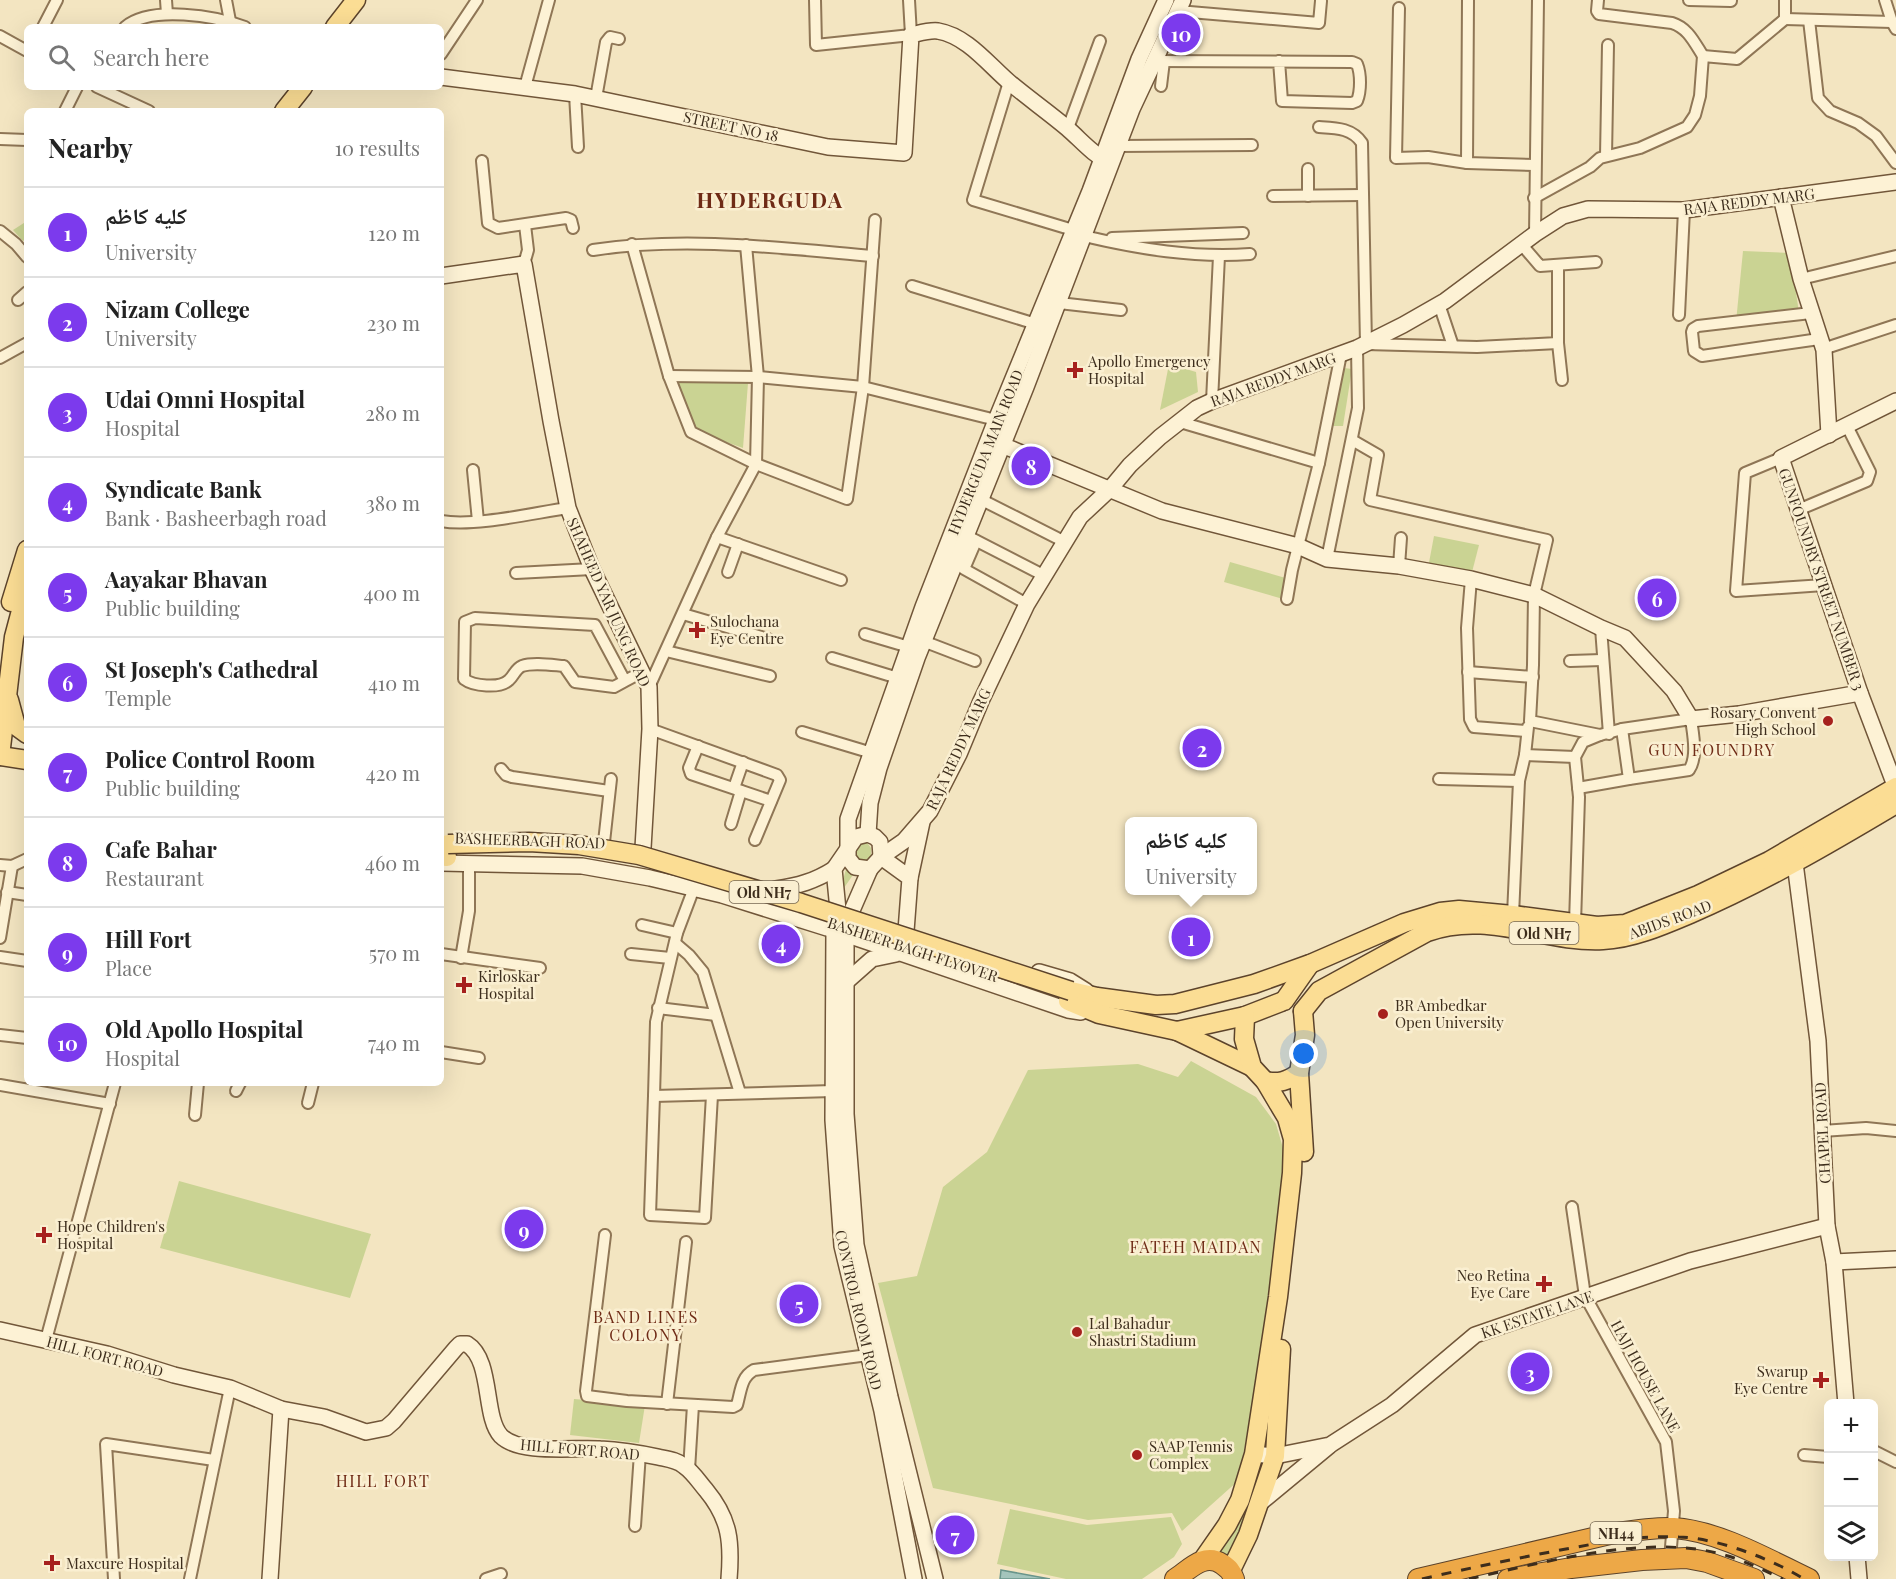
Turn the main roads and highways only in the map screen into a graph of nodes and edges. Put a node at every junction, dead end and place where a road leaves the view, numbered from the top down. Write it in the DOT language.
graph roads {
  1 [pos="356,0"];
  2 [pos="367,0"];
  3 [pos="1166,0"];
  4 [pos="1181,6"];
  5 [pos="337,24"];
  6 [pos="349,24"];
  7 [pos="444,77"];
  8 [pos="286,90"];
  9 [pos="301,90"];
  10 [pos="274,108"];
  11 [pos="286,108"];
  12 [pos="1107,162"];
  13 [pos="1896,182"];
  14 [pos="1781,197"];
  15 [pos="1084,235"];
  16 [pos="444,276"];
  17 [pos="1896,401"];
  18 [pos="1829,435"];
  19 [pos="1002,445"];
  20 [pos="1110,489"];
  21 [pos="24,560"];
  22 [pos="24,599"];
  23 [pos="0,650"];
  24 [pos="7,692"];
  25 [pos="1860,693"];
  26 [pos="24,732"];
  27 [pos="0,738"];
  28 [pos="24,742"];
  29 [pos="0,756"];
  30 [pos="24,760"];
  31 [pos="1896,788"];
  32 [pos="1896,804"];
  33 [pos="922,822"];
  34 [pos="868,834"];
  35 [pos="643,848"];
  36 [pos="847,849"];
  37 [pos="444,850"];
  38 [pos="444,850"];
  39 [pos="444,851"];
  40 [pos="1792,857"];
  41 [pos="876,863"];
  42 [pos="834,869"];
  43 [pos="910,878"];
  44 [pos="776,889"];
  45 [pos="844,912"];
  46 [pos="906,931"];
  47 [pos="840,932"];
  48 [pos="899,954"];
  49 [pos="1310,964"];
  50 [pos="846,982"];
  51 [pos="1254,984"];
  52 [pos="1282,1002"];
  53 [pos="1098,1006"];
  54 [pos="1303,1011"];
  55 [pos="1245,1016"];
  56 [pos="1177,1031"];
  57 [pos="1252,1067"];
  58 [pos="1299,1073"];
  59 [pos="1264,1081"];
  60 [pos="1827,1226"];
  61 [pos="852,1258"];
  62 [pos="1896,1259"];
  63 [pos="1834,1262"];
  64 [pos="0,1330"];
  65 [pos="1846,1399"];
  66 [pos="281,1409"];
  67 [pos="1330,1445"];
  68 [pos="1254,1454"];
  69 [pos="1275,1456"];
  70 [pos="1260,1503"];
  71 [pos="1202,1561"];
  72 [pos="1857,1561"];
  73 [pos="1233,1575"];
  74 [pos="1177,1578"];
  75 [pos="270,1579"];
  76 [pos="729,1579"];
  77 [pos="914,1579"];
  78 [pos="935,1579"];
  79 [pos="1418,1579"];
  80 [pos="1508,1579"];
  81 [pos="1754,1579"];
  82 [pos="1809,1579"];
  83 [pos="1859,1579"];
  1 -- 5 [label="main road"];
  2 -- 6 [label="main road"];
  3 -- 12 [label="main road, HYDERGUDA MAIN ROAD"];
  4 -- 12 [label="main road, HYDERGUDA MAIN ROAD"];
  7 -- 12 [label="main road, STREET NO 18"];
  8 -- 10 [label="main road"];
  9 -- 11 [label="main road"];
  12 -- 15 [label="main road, HYDERGUDA MAIN ROAD"];
  13 -- 14 [label="main road, RAJA REDDY MARG"];
  14 -- 18 [label="main road"];
  14 -- 20 [label="main road, RAJA REDDY MARG"];
  15 -- 19 [label="main road, HYDERGUDA MAIN ROAD"];
  15 -- 36 [label="main road, HYDERGUDA MAIN ROAD"];
  16 -- 35 [label="main road, SHAHEED YAR JUNG ROAD"];
  17 -- 18 [label="main road, GUNFOUNDRY STREET NUMBER 3"];
  18 -- 25 [label="main road, GUNFOUNDRY STREET NUMBER 3"];
  19 -- 20 [label="main road"];
  19 -- 34 [label="main road, HYDERGUDA MAIN ROAD"];
  20 -- 25 [label="main road"];
  20 -- 33 [label="main road, RAJA REDDY MARG"];
  21 -- 23 [label="main road"];
  22 -- 24 [label="main road"];
  24 -- 26 [label="main road"];
  24 -- 27 [label="main road"];
  25 -- 31 [label="main road, GUNFOUNDRY STREET NUMBER 3"];
  27 -- 28 [label="main road"];
  27 -- 29 [label="main road"];
  29 -- 30 [label="main road"];
  31 -- 40 [label="main road, Old NH7"];
  32 -- 40 [label="main road, ABIDS ROAD / Old NH7"];
  33 -- 41 [label="main road, RAJA REDDY MARG"];
  33 -- 43 [label="main road"];
  34 -- 36 [label="main road"];
  34 -- 41 [label="main road"];
  35 -- 37 [label="main road, BASHEERBAGH ROAD"];
  35 -- 44 [label="main road, BASHEERBAGH ROAD"];
  36 -- 41 [label="main road"];
  36 -- 42 [label="main road"];
  38 -- 53 [label="main road, BASHEER BAGH FLYOVER / Old NH7"];
  39 -- 47 [label="main road, BASHEERBAGH ROAD"];
  40 -- 49 [label="main road, Old NH7"];
  40 -- 54 [label="main road, ABIDS ROAD / Old NH7"];
  40 -- 60 [label="main road, CHAPEL ROAD"];
  41 -- 43 [label="main road"];
  41 -- 45 [label="main road"];
  42 -- 44 [label="main road"];
  42 -- 45 [label="main road"];
  43 -- 46 [label="main road"];
  44 -- 45 [label="main road, BASHEERBAGH ROAD"];
  45 -- 46 [label="main road, BASHEERBAGH ROAD"];
  45 -- 47 [label="main road"];
  46 -- 48 [label="main road"];
  46 -- 53 [label="main road, BASHEERBAGH ROAD"];
  47 -- 48 [label="main road, BASHEERBAGH ROAD"];
  47 -- 50 [label="main road, CONTROL ROOM ROAD"];
  47 -- 61 [label="main road, CONTROL ROOM ROAD"];
  48 -- 50 [label="main road"];
  48 -- 53 [label="main road, BASHEERBAGH ROAD"];
  49 -- 51 [label="main road, Old NH7"];
  49 -- 52 [label="main road"];
  50 -- 61 [label="main road, CONTROL ROOM ROAD"];
  51 -- 52 [label="main road"];
  51 -- 53 [label="main road, Old NH7"];
  52 -- 54 [label="main road"];
  52 -- 55 [label="main road, Old NH7"];
  53 -- 56 [label="main road, Old NH7"];
  54 -- 58 [label="main road"];
  55 -- 56 [label="main road, Old NH7"];
  55 -- 57 [label="main road"];
  56 -- 57 [label="main road"];
  57 -- 59 [label="main road"];
  58 -- 59 [label="main road"];
  58 -- 69 [label="main road"];
  59 -- 68 [label="main road"];
  60 -- 63 [label="main road, CHAPEL ROAD"];
  60 -- 67 [label="main road, KK ESTATE LANE"];
  61 -- 77 [label="main road, CONTROL ROOM ROAD"];
  61 -- 78 [label="main road, CONTROL ROOM ROAD"];
  62 -- 63 [label="main road"];
  63 -- 65 [label="main road, CHAPEL ROAD"];
  64 -- 66 [label="main road, HILL FORT ROAD"];
  66 -- 75 [label="main road"];
  66 -- 76 [label="main road, HILL FORT ROAD"];
  67 -- 69 [label="main road, KK ESTATE LANE"];
  67 -- 70 [label="main road"];
  68 -- 69 [label="main road, KK ESTATE LANE"];
  68 -- 71 [label="main road"];
  69 -- 70 [label="main road"];
  70 -- 73 [label="main road"];
  71 -- 73 [label="highway"];
  71 -- 74 [label="highway"];
  72 -- 83 [label="main road"];
  79 -- 82 [label="highway, NH44"];
  80 -- 81 [label="highway, NH44"];
}
